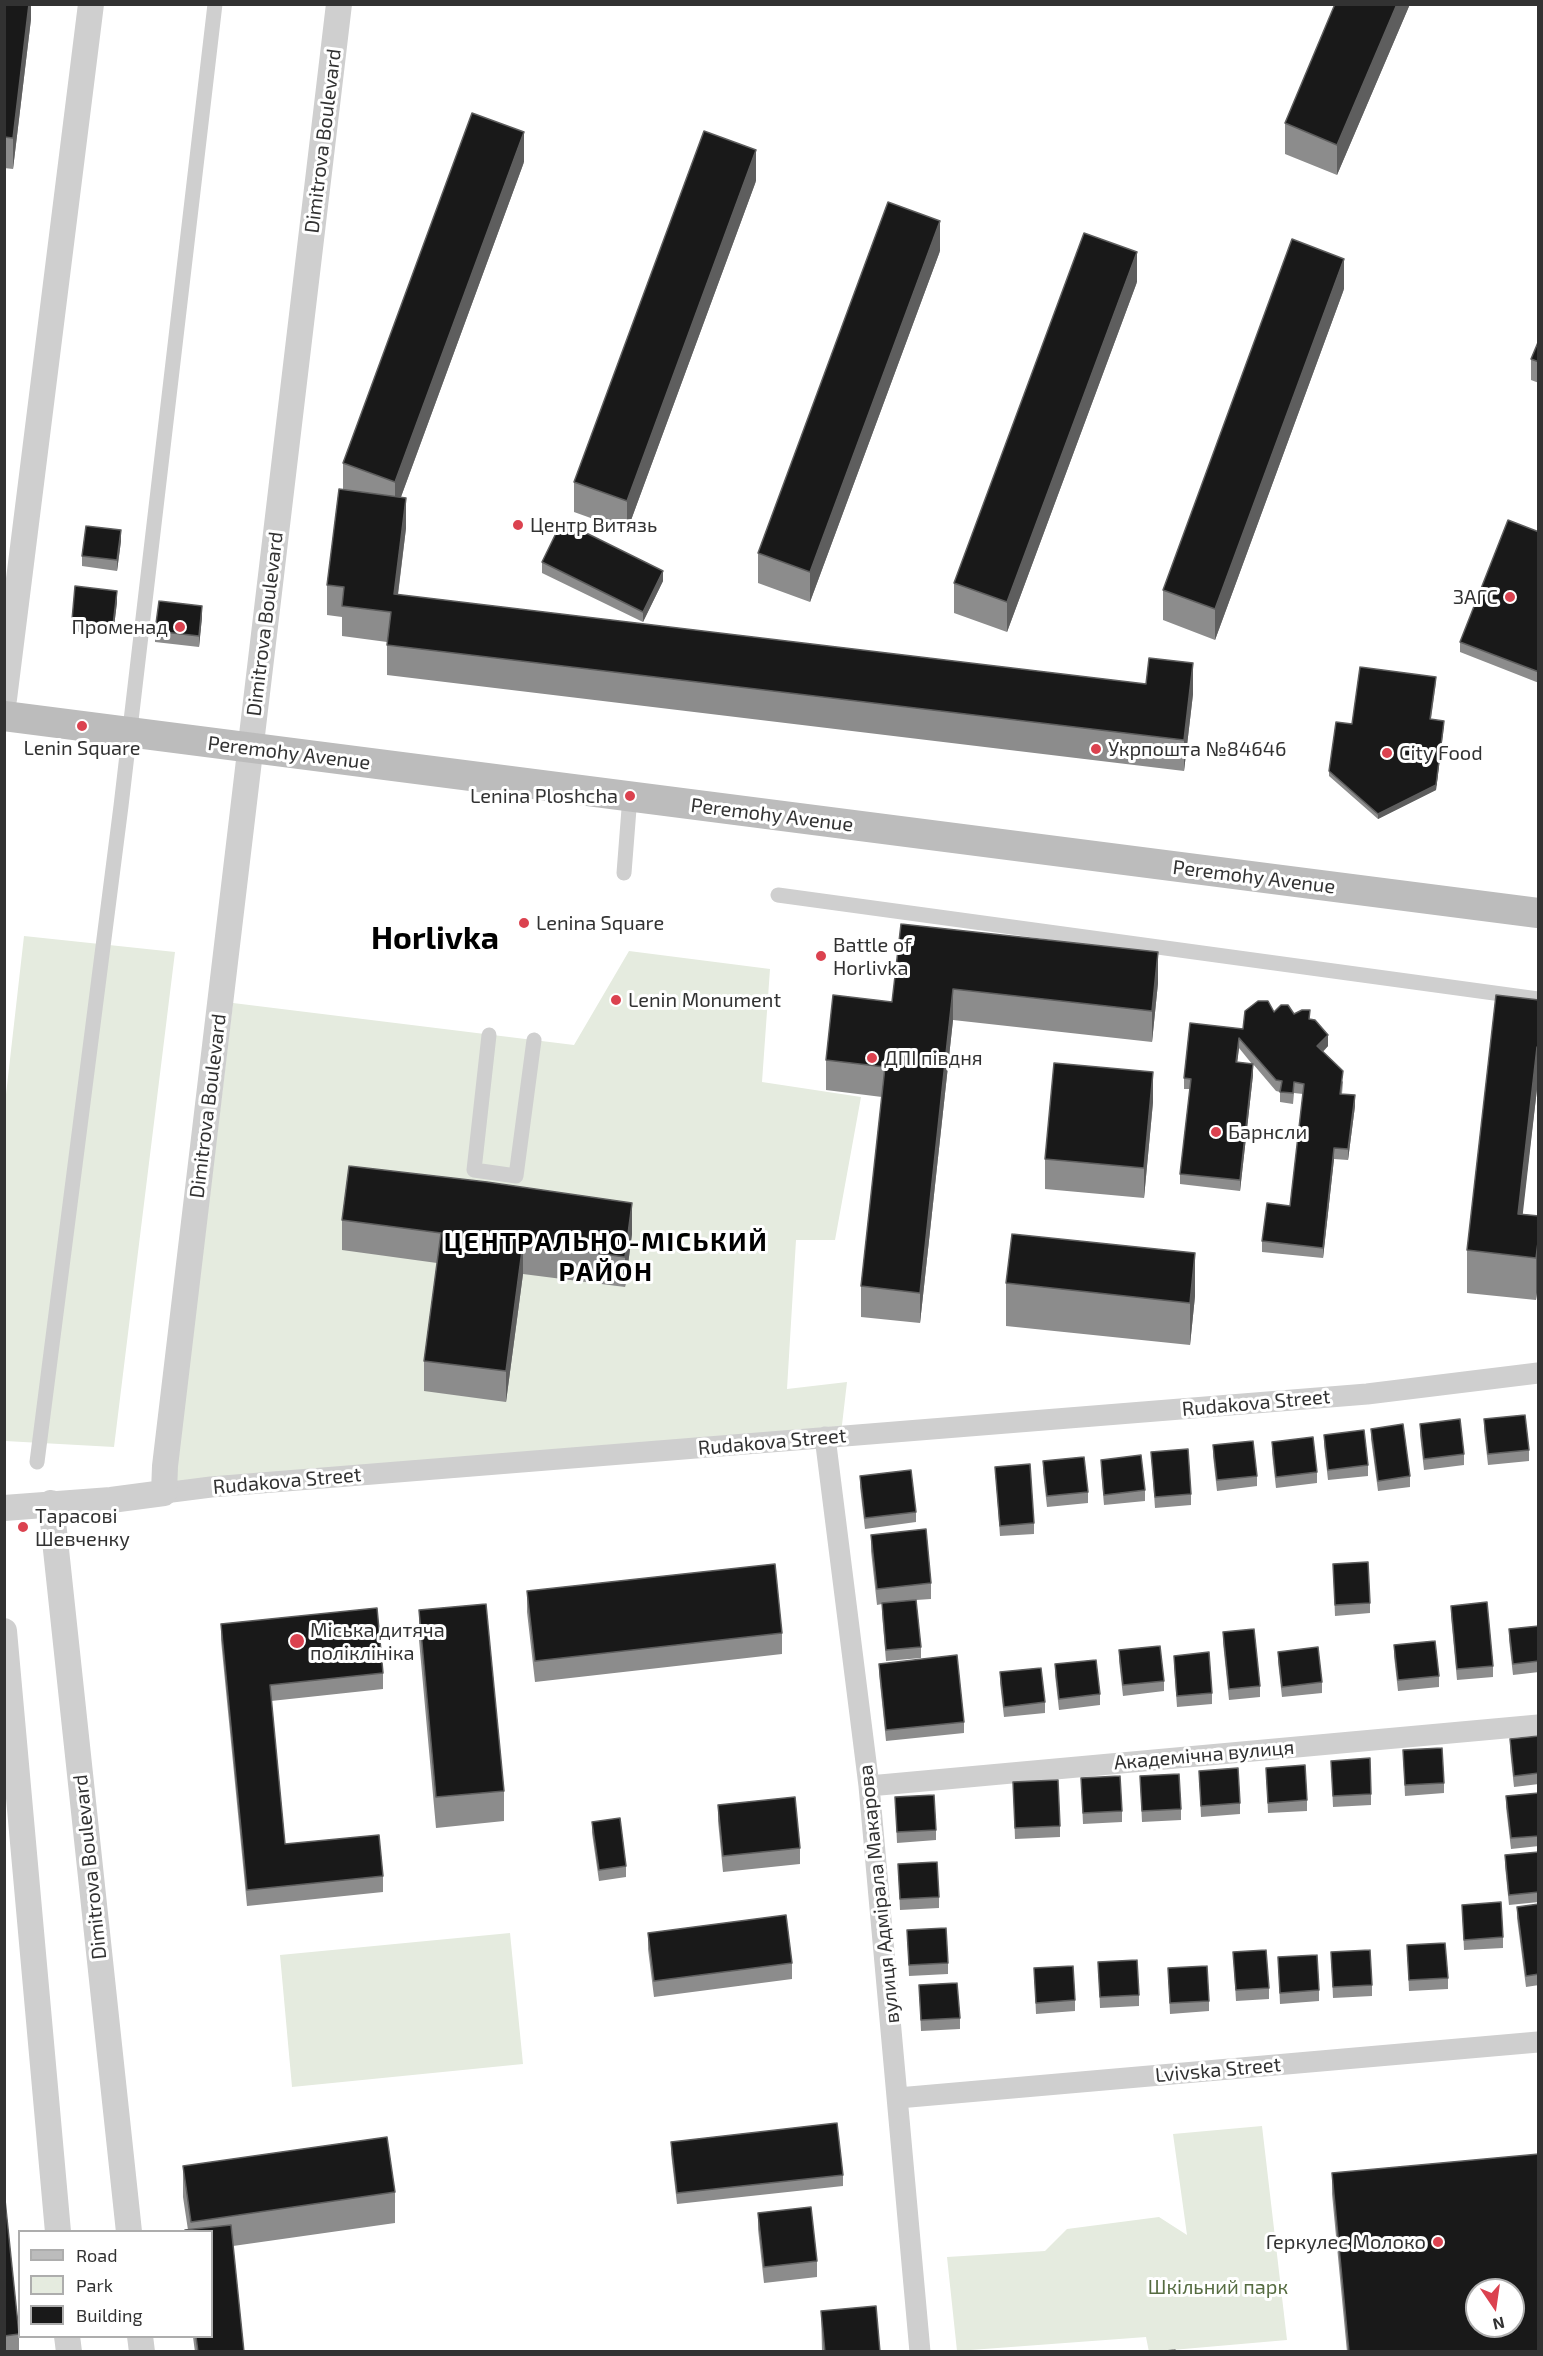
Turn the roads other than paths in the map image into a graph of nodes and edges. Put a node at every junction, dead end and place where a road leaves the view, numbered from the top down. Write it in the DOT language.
graph roads {
  1 [pos="91,4"];
  2 [pos="215,4"];
  3 [pos="339,4"];
  4 [pos="4,699"];
  5 [pos="4,716"];
  6 [pos="129,732"];
  7 [pos="251,747"];
  8 [pos="630,796"];
  9 [pos="624,873"];
  10 [pos="778,895"];
  11 [pos="1539,913"];
  12 [pos="1539,999"];
  13 [pos="489,1035"];
  14 [pos="534,1040"];
  15 [pos="1539,1373"];
  16 [pos="825,1437"];
  17 [pos="37,1462"];
  18 [pos="164,1493"];
  19 [pos="51,1503"];
  20 [pos="4,1508"];
  21 [pos="4,1631"];
  22 [pos="1539,1725"];
  23 [pos="869,1786"];
  24 [pos="1539,2042"];
  25 [pos="898,2098"];
  26 [pos="58,2230"];
  27 [pos="129,2230"];
  28 [pos="920,2352"];
  1 -- 4 [label="street"];
  2 -- 6 [label="street"];
  3 -- 7 [label="street, Dimitrova Boulevard"];
  5 -- 6 [label="main road, Peremohy Avenue"];
  6 -- 7 [label="main road, Peremohy Avenue"];
  6 -- 17 [label="street"];
  7 -- 8 [label="main road, Peremohy Avenue"];
  7 -- 18 [label="street, Dimitrova Boulevard"];
  8 -- 9 [label="street"];
  8 -- 11 [label="main road, Peremohy Avenue"];
  10 -- 12 [label="street"];
  13 -- 14 [label="street"];
  15 -- 16 [label="street, Rudakova Street"];
  16 -- 18 [label="street, Rudakova Street"];
  16 -- 23 [label="street, вулиця Адмірала Макарова"];
  18 -- 19 [label="street, Rudakova Street"];
  19 -- 20 [label="street, Rudakova Street"];
  19 -- 27 [label="street, Dimitrova Boulevard"];
  21 -- 26 [label="street"];
  22 -- 23 [label="street, Академічна вулиця"];
  23 -- 25 [label="street, вулиця Адмірала Макарова"];
  24 -- 25 [label="street, Lvivska Street"];
  25 -- 28 [label="street, вулиця Адмірала Макарова"];
}
